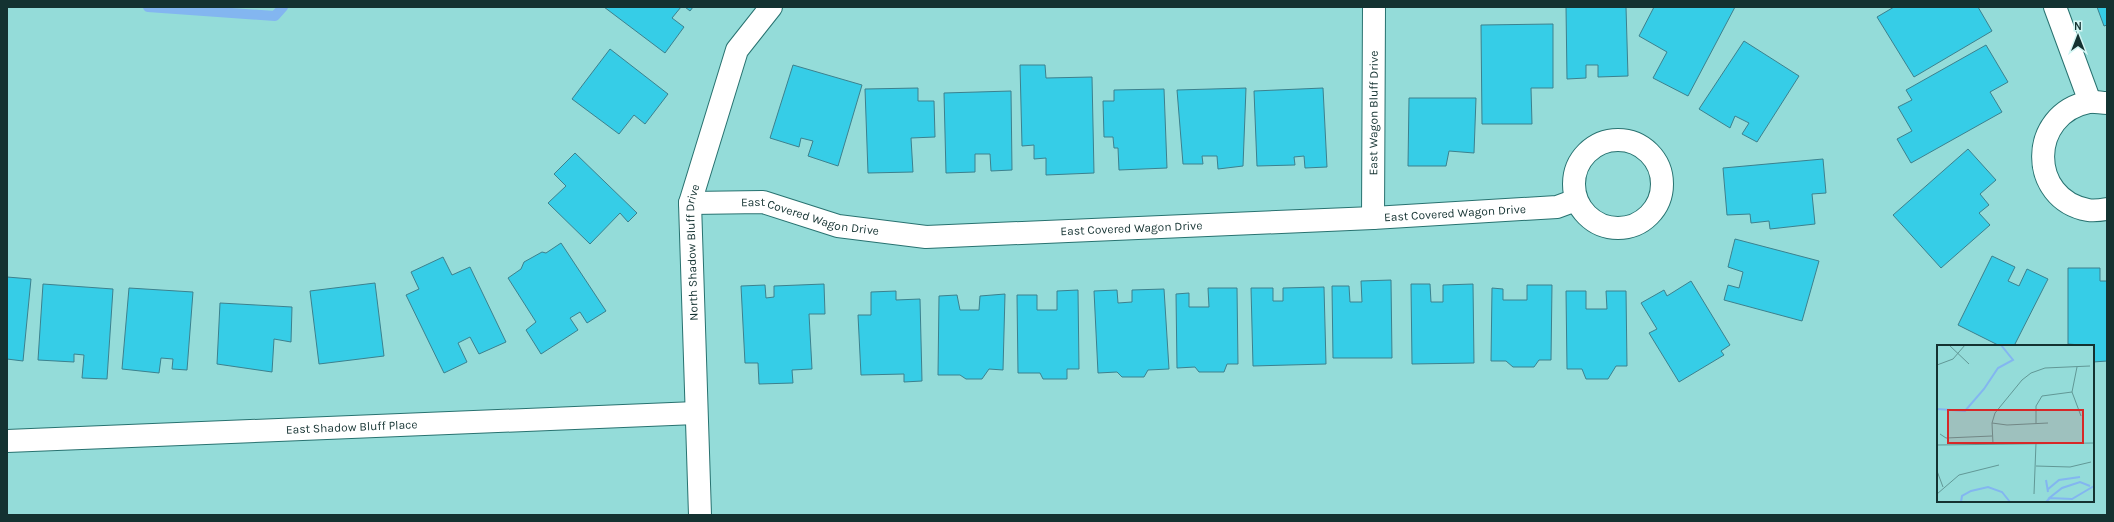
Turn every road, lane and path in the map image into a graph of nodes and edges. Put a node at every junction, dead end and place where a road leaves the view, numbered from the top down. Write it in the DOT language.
graph roads {
  1 [pos="771,7"];
  2 [pos="1374,7"];
  3 [pos="2055,7"];
  4 [pos="2098,102"];
  5 [pos="1576,200"];
  6 [pos="690,203"];
  7 [pos="2107,209"];
  8 [pos="1373,218"];
  9 [pos="696,413"];
  10 [pos="7,441"];
  11 [pos="700,515"];
  1 -- 6 [label="street, North Shadow Bluff Drive"];
  2 -- 8 [label="street, East Wagon Bluff Drive"];
  3 -- 4 [label="street"];
  4 -- 7 [label="street"];
  5 -- 5 [label="street"];
  5 -- 8 [label="street, East Covered Wagon Drive"];
  6 -- 8 [label="street, East Covered Wagon Drive"];
  6 -- 9 [label="street, North Shadow Bluff Drive"];
  9 -- 10 [label="street, East Shadow Bluff Place"];
  9 -- 11 [label="street, North Shadow Bluff Drive"];
}
